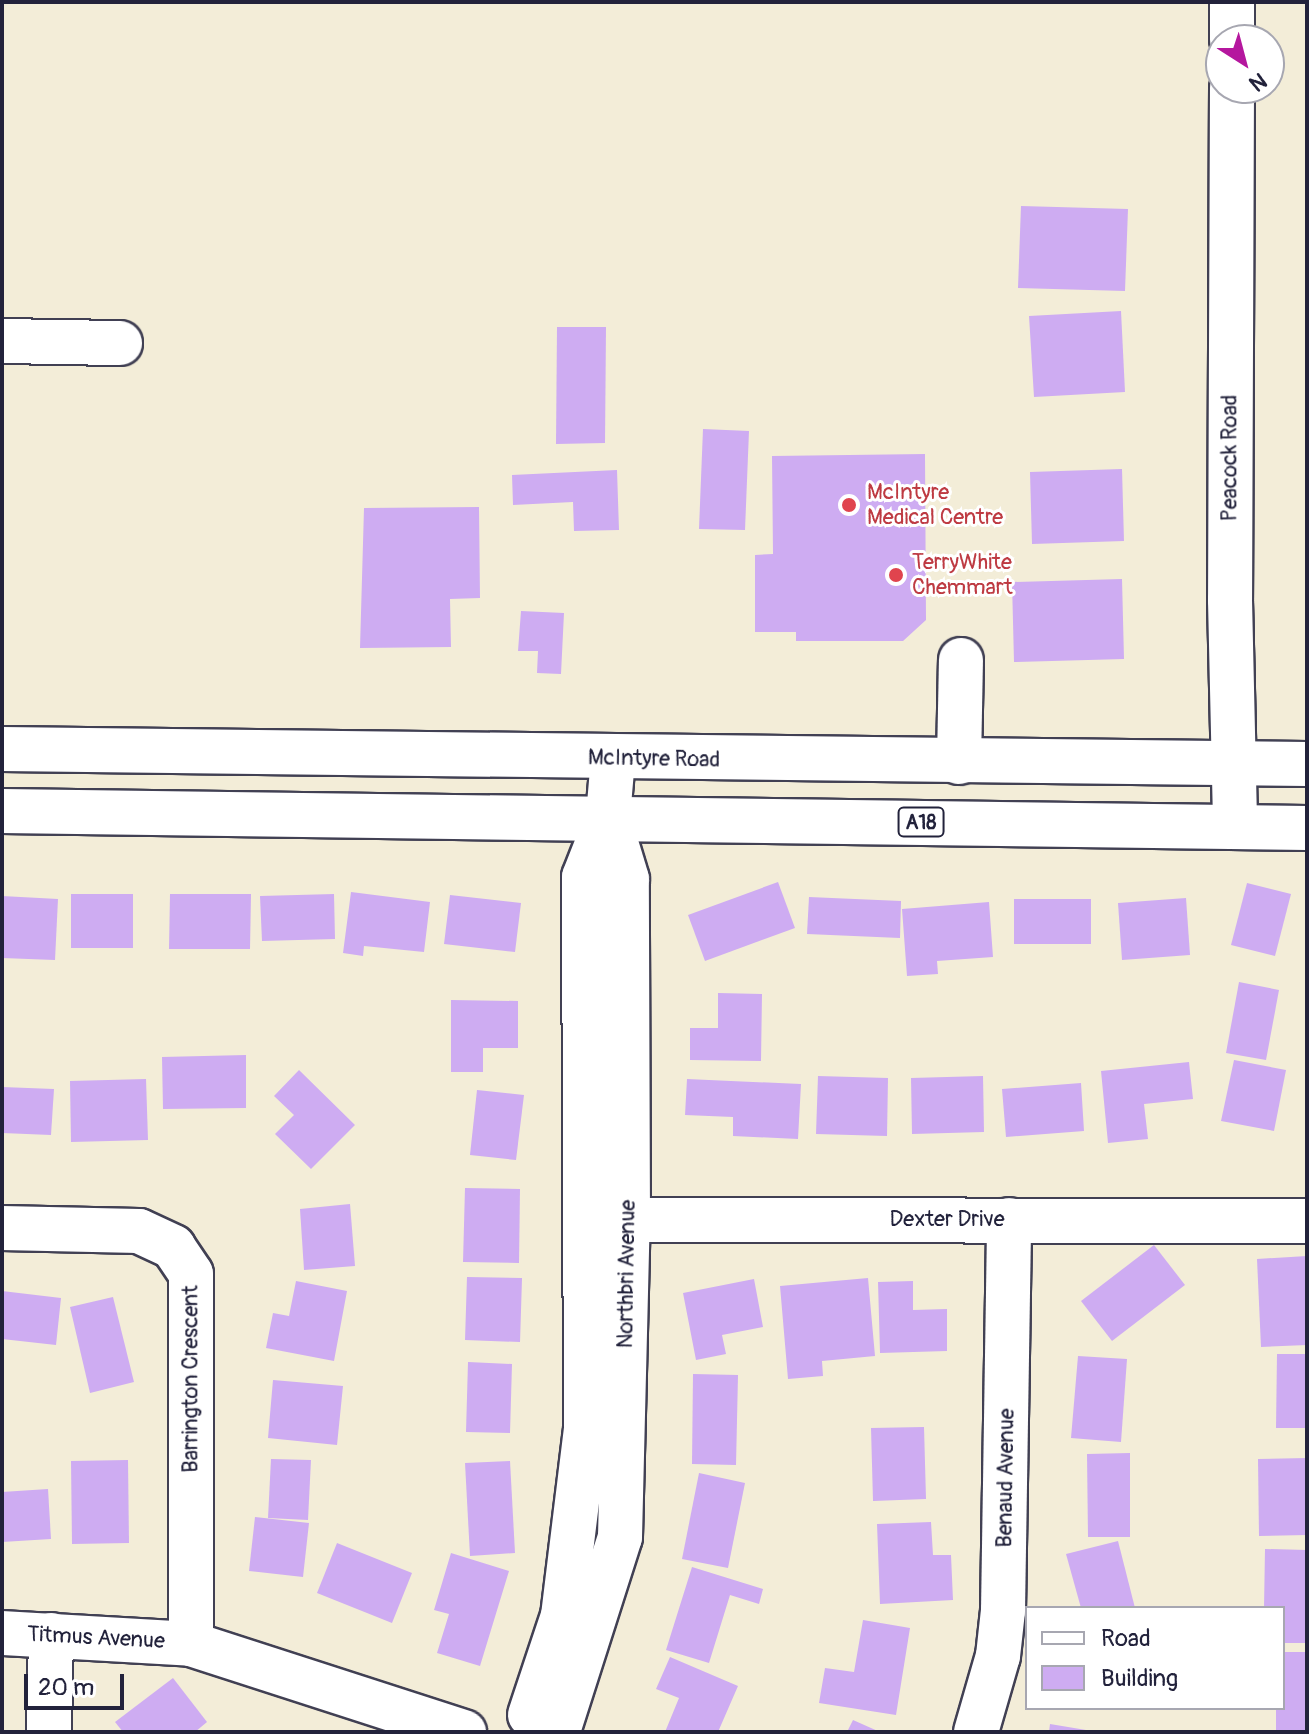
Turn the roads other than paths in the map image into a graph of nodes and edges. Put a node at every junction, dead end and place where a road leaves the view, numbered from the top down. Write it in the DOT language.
graph roads {
  1 [pos="1232,2"];
  2 [pos="1232,24"];
  3 [pos="1232,104"];
  4 [pos="2,341"];
  5 [pos="120,343"];
  6 [pos="961,660"];
  7 [pos="2,749"];
  8 [pos="613,759"];
  9 [pos="959,762"];
  10 [pos="1234,764"];
  11 [pos="1307,764"];
  12 [pos="2,811"];
  13 [pos="608,816"];
  14 [pos="1235,827"];
  15 [pos="1307,828"];
  16 [pos="608,1220"];
  17 [pos="1009,1220"];
  18 [pos="1307,1221"];
  19 [pos="2,1228"];
  20 [pos="2,1633"];
  21 [pos="51,1635"];
  22 [pos="191,1644"];
  23 [pos="539,1726"];
  24 [pos="49,1732"];
  25 [pos="464,1732"];
  26 [pos="976,1732"];
  1 -- 2 [label="street"];
  3 -- 10 [label="street, Peacock Road"];
  4 -- 5 [label="street"];
  6 -- 9 [label="street"];
  7 -- 8 [label="street, McIntyre Road"];
  8 -- 9 [label="street, McIntyre Road"];
  8 -- 13 [label="street, Northbri Avenue"];
  9 -- 10 [label="street, McIntyre Road"];
  10 -- 11 [label="street, McIntyre Road"];
  10 -- 14 [label="street, Peacock Road"];
  12 -- 13 [label="street, A18"];
  13 -- 14 [label="street, A18"];
  13 -- 16 [label="street, Northbri Avenue"];
  14 -- 15 [label="street, A18"];
  16 -- 17 [label="street, Dexter Drive"];
  16 -- 23 [label="street, Northbri Avenue"];
  17 -- 18 [label="street, Dexter Drive"];
  17 -- 26 [label="street, Benaud Avenue"];
  19 -- 22 [label="street, Barrington Crescent"];
  20 -- 21 [label="street, Titmus Avenue"];
  21 -- 22 [label="street, Titmus Avenue"];
  21 -- 24 [label="street"];
  22 -- 25 [label="street, Titmus Avenue"];
}
